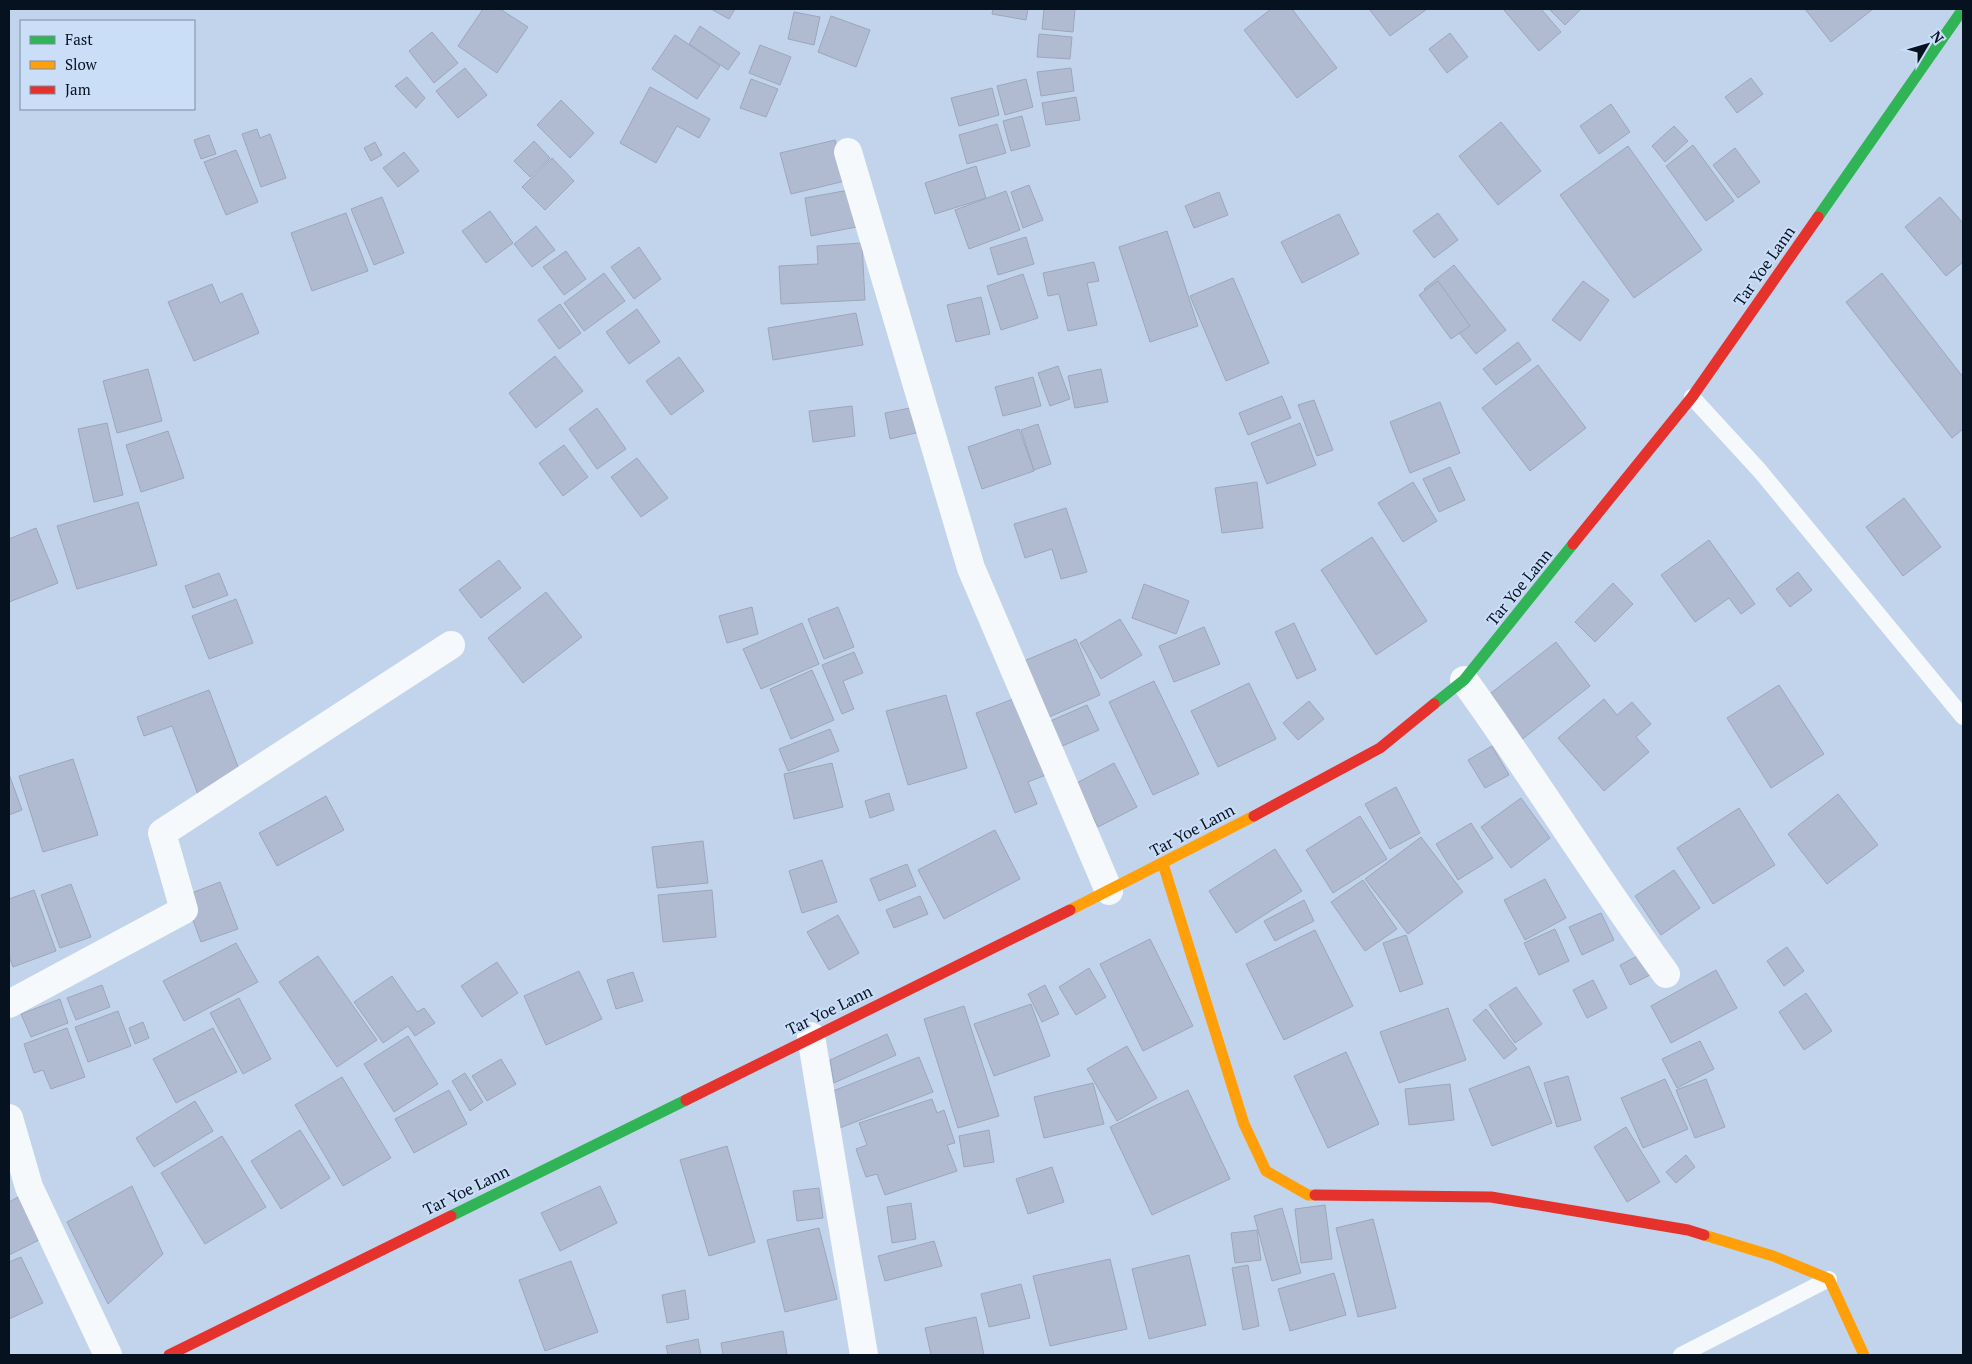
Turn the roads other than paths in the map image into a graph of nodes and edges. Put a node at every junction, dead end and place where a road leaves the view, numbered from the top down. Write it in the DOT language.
graph roads {
  1 [pos="1963,9"];
  2 [pos="848,152"];
  3 [pos="1692,397"];
  4 [pos="451,645"];
  5 [pos="1464,680"];
  6 [pos="1963,717"];
  7 [pos="1163,864"];
  8 [pos="1109,891"];
  9 [pos="1666,974"];
  10 [pos="9,1004"];
  11 [pos="811,1036"];
  12 [pos="9,1118"];
  13 [pos="1829,1279"];
  14 [pos="108,1355"];
  15 [pos="169,1355"];
  16 [pos="864,1355"];
  17 [pos="1682,1355"];
  18 [pos="1864,1355"];
  1 -- 3 [label="main road, Tar Yoe Lann"];
  2 -- 8 [label="street"];
  3 -- 5 [label="main road, Tar Yoe Lann"];
  3 -- 6 [label="lane"];
  4 -- 10 [label="street"];
  5 -- 7 [label="main road, Tar Yoe Lann"];
  5 -- 9 [label="street"];
  7 -- 8 [label="main road, Tar Yoe Lann"];
  7 -- 13 [label="main road"];
  8 -- 11 [label="main road, Tar Yoe Lann"];
  11 -- 15 [label="main road, Tar Yoe Lann"];
  11 -- 16 [label="street"];
  12 -- 14 [label="street"];
  13 -- 17 [label="lane"];
  13 -- 18 [label="main road"];
}
